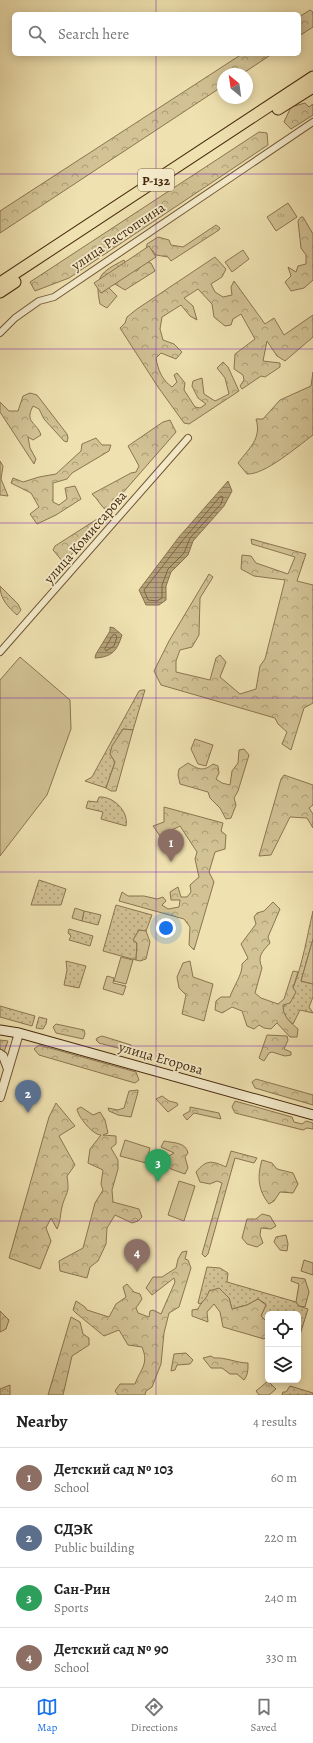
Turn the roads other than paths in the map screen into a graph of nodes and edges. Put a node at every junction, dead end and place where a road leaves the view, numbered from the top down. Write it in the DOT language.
graph roads {
  1 [pos="313,77"];
  2 [pos="313,87"];
  3 [pos="313,122"];
  4 [pos="0,282"];
  5 [pos="0,292"];
  6 [pos="0,333"];
  7 [pos="188,438"];
  8 [pos="0,652"];
  9 [pos="0,1030"];
  10 [pos="19,1033"];
  11 [pos="0,1054"];
  12 [pos="8,1069"];
  13 [pos="0,1097"];
  14 [pos="313,1115"];
  1 -- 4 [label="highway, улица Растопчина / Р-132"];
  2 -- 5 [label="highway, улица Растопчина / Р-132"];
  3 -- 6 [label="street, улица Растопчина"];
  7 -- 8 [label="street, улица Комиссарова"];
  9 -- 10 [label="main road, улица Егорова"];
  10 -- 12 [label="street"];
  10 -- 14 [label="main road, улица Егорова"];
  11 -- 12 [label="street"];
  12 -- 13 [label="street"];
}
